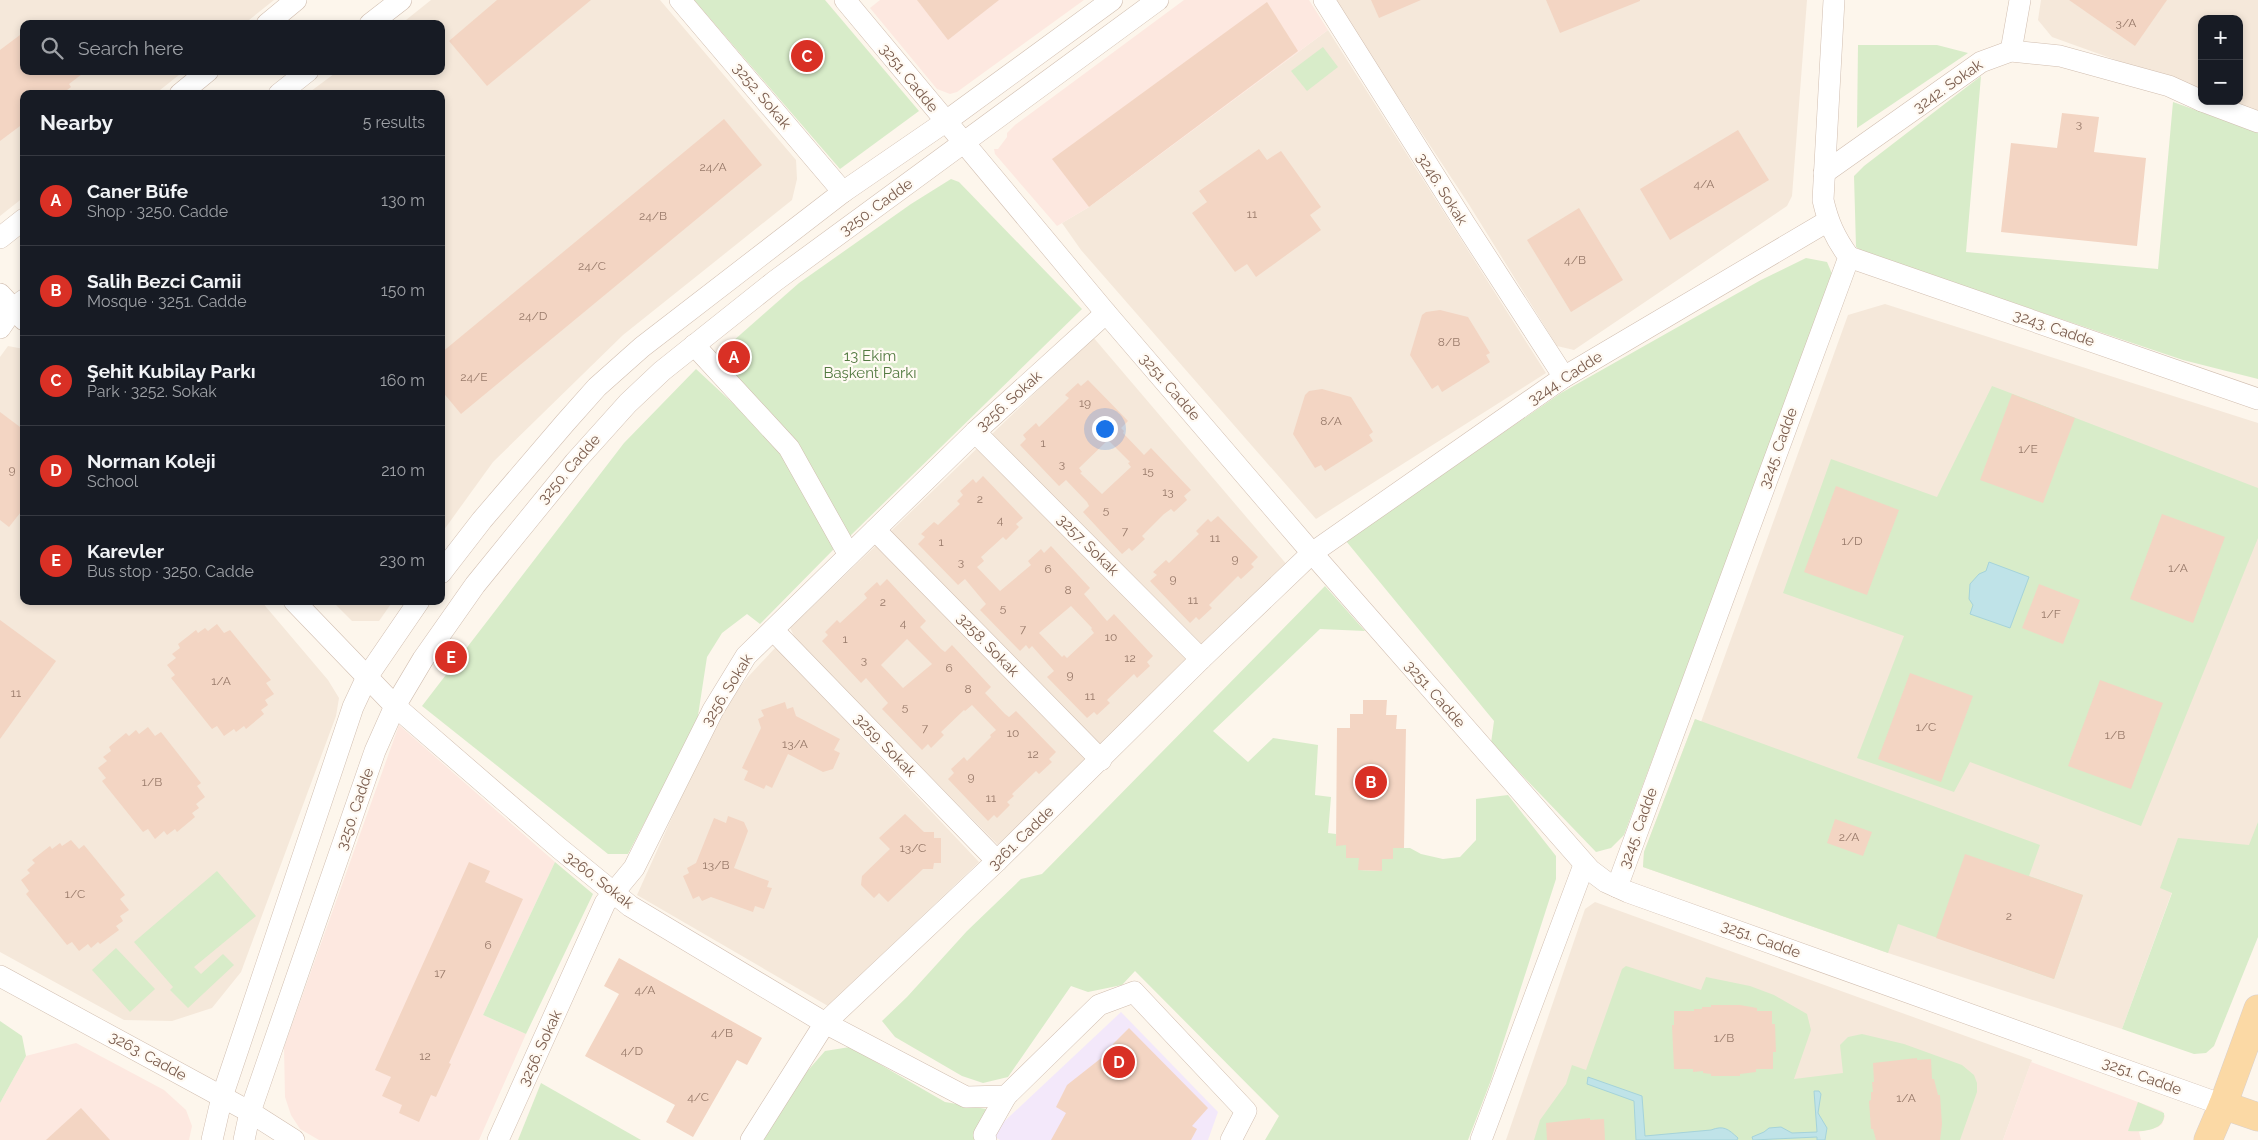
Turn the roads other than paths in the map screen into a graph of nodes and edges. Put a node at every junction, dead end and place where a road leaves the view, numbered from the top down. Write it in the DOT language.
graph roads {
  1 [pos="296,0"];
  2 [pos="401,0"];
  3 [pos="680,0"];
  4 [pos="844,0"];
  5 [pos="1112,0"];
  6 [pos="1158,0"];
  7 [pos="1324,0"];
  8 [pos="1834,0"];
  9 [pos="2020,0"];
  10 [pos="272,20"];
  11 [pos="375,20"];
  12 [pos="2011,51"];
  13 [pos="203,75"];
  14 [pos="303,75"];
  15 [pos="185,90"];
  16 [pos="284,90"];
  17 [pos="2198,99"];
  18 [pos="2213,105"];
  19 [pos="945,122"];
  20 [pos="2258,122"];
  21 [pos="963,144"];
  22 [pos="1824,173"];
  23 [pos="843,192"];
  24 [pos="1828,221"];
  25 [pos="20,222"];
  26 [pos="0,238"];
  27 [pos="1849,257"];
  28 [pos="15,306"];
  29 [pos="1106,313"];
  30 [pos="0,328"];
  31 [pos="694,345"];
  32 [pos="1564,377"];
  33 [pos="2258,399"];
  34 [pos="975,432"];
  35 [pos="875,530"];
  36 [pos="1312,553"];
  37 [pos="849,555"];
  38 [pos="445,568"];
  39 [pos="298,605"];
  40 [pos="417,605"];
  41 [pos="773,630"];
  42 [pos="1201,659"];
  43 [pos="367,678"];
  44 [pos="395,706"];
  45 [pos="1101,760"];
  46 [pos="996,861"];
  47 [pos="1584,866"];
  48 [pos="1616,887"];
  49 [pos="614,892"];
  50 [pos="0,976"];
  51 [pos="2258,1009"];
  52 [pos="825,1023"];
  53 [pos="1006,1096"];
  54 [pos="222,1097"];
  55 [pos="2223,1105"];
  56 [pos="250,1112"];
  57 [pos="2258,1117"];
  58 [pos="2258,1131"];
  59 [pos="212,1140"];
  60 [pos="244,1140"];
  61 [pos="294,1140"];
  62 [pos="498,1140"];
  63 [pos="751,1140"];
  64 [pos="986,1140"];
  65 [pos="1232,1140"];
  66 [pos="1481,1140"];
  67 [pos="2208,1140"];
  68 [pos="2254,1140"];
  1 -- 10 [label="street"];
  2 -- 11 [label="street"];
  3 -- 23 [label="street, 3252. Sokak"];
  4 -- 19 [label="street, 3251. Cadde"];
  5 -- 19 [label="street, 3250. Cadde"];
  6 -- 21 [label="street, 3250. Cadde"];
  7 -- 32 [label="street, 3246. Sokak"];
  8 -- 22 [label="street"];
  9 -- 12 [label="street"];
  12 -- 17 [label="street, 3242. Sokak"];
  12 -- 22 [label="street, 3242. Sokak"];
  13 -- 15 [label="street"];
  14 -- 16 [label="street"];
  18 -- 20 [label="street, 3242. Sokak"];
  19 -- 21 [label="street, 3251. Cadde"];
  19 -- 23 [label="street, 3250. Cadde"];
  21 -- 29 [label="street, 3251. Cadde"];
  21 -- 31 [label="street, 3250. Cadde"];
  22 -- 24 [label="street"];
  23 -- 38 [label="street, 3250. Cadde"];
  24 -- 27 [label="street"];
  24 -- 32 [label="street, 3244. Cadde"];
  25 -- 26 [label="street"];
  27 -- 33 [label="street, 3243. Cadde"];
  27 -- 48 [label="street, 3245. Cadde"];
  28 -- 30 [label="street"];
  29 -- 34 [label="street, 3256. Sokak"];
  29 -- 36 [label="street, 3251. Cadde"];
  31 -- 37 [label="street"];
  31 -- 44 [label="street, 3250. Cadde"];
  32 -- 36 [label="street, 3244. Cadde"];
  34 -- 35 [label="street, 3256. Sokak"];
  34 -- 42 [label="street, 3257. Sokak"];
  35 -- 37 [label="street, 3256. Sokak"];
  35 -- 45 [label="street, 3258. Sokak"];
  36 -- 42 [label="street, 3261. Cadde"];
  36 -- 47 [label="street, 3251. Cadde"];
  37 -- 41 [label="street, 3256. Sokak"];
  39 -- 43 [label="street, 3260. Sokak"];
  40 -- 43 [label="street"];
  41 -- 46 [label="street, 3259. Sokak"];
  41 -- 49 [label="street, 3256. Sokak"];
  42 -- 45 [label="street, 3261. Cadde"];
  43 -- 44 [label="street, 3260. Sokak"];
  43 -- 54 [label="street"];
  44 -- 49 [label="street, 3260. Sokak"];
  44 -- 56 [label="street, 3250. Cadde"];
  45 -- 46 [label="street, 3261. Cadde"];
  46 -- 52 [label="street, 3261. Cadde"];
  47 -- 48 [label="street, 3251. Cadde"];
  47 -- 66 [label="street"];
  48 -- 55 [label="street, 3251. Cadde"];
  49 -- 52 [label="street, 3260. Sokak"];
  49 -- 62 [label="street, 3256. Sokak"];
  50 -- 54 [label="street, 3263. Cadde"];
  51 -- 55 [label="main road"];
  52 -- 53 [label="street, 3260. Sokak"];
  52 -- 63 [label="street, 3261. Cadde"];
  53 -- 64 [label="street"];
  53 -- 65 [label="street"];
  54 -- 56 [label="street, 3263. Cadde"];
  54 -- 59 [label="street"];
  55 -- 57 [label="main road"];
  55 -- 67 [label="main road"];
  56 -- 60 [label="street, 3250. Cadde"];
  56 -- 61 [label="street, 3263. Cadde"];
  58 -- 68 [label="main road"];
}
